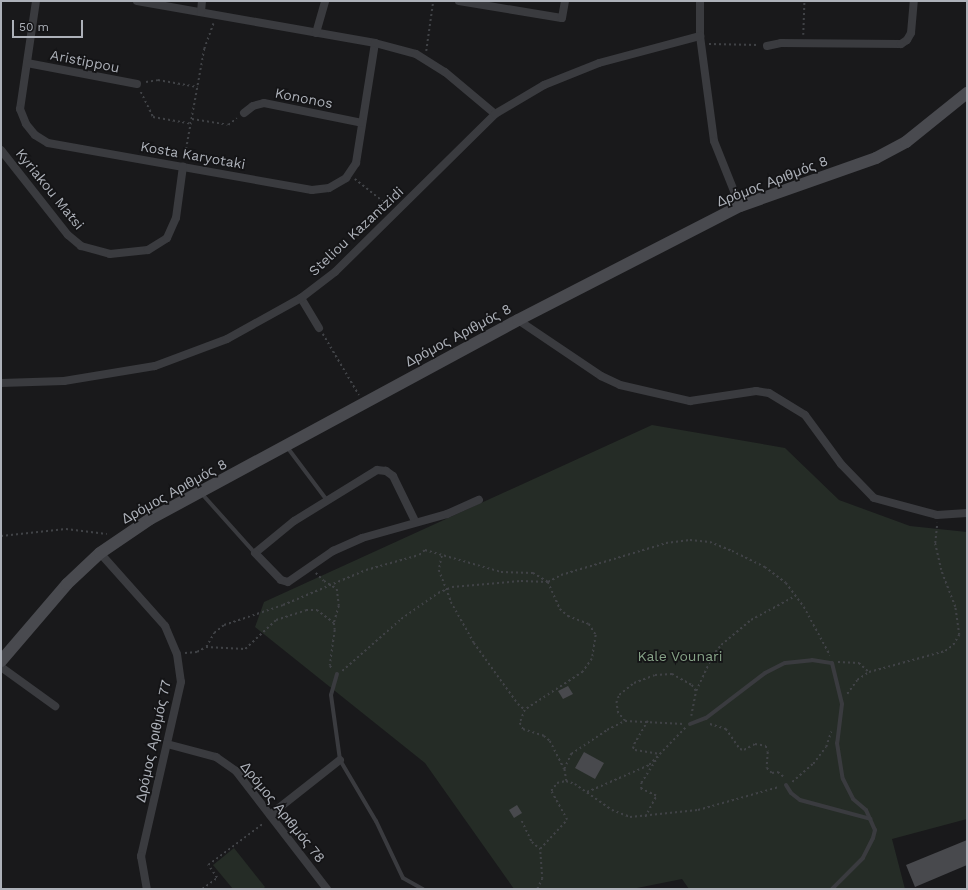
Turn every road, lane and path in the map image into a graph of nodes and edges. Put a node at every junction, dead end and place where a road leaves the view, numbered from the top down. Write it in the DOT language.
graph roads {
  1 [pos="36,1"];
  2 [pos="137,1"];
  3 [pos="202,1"];
  4 [pos="325,1"];
  5 [pos="433,1"];
  6 [pos="458,1"];
  7 [pos="565,1"];
  8 [pos="700,1"];
  9 [pos="804,1"];
  10 [pos="914,1"];
  11 [pos="201,12"];
  12 [pos="216,14"];
  13 [pos="316,33"];
  14 [pos="701,40"];
  15 [pos="375,43"];
  16 [pos="803,43"];
  17 [pos="767,46"];
  18 [pos="425,59"];
  19 [pos="27,63"];
  20 [pos="137,84"];
  21 [pos="197,87"];
  22 [pos="967,93"];
  23 [pos="244,113"];
  24 [pos="495,114"];
  25 [pos="192,119"];
  26 [pos="362,123"];
  27 [pos="191,124"];
  28 [pos="1,150"];
  29 [pos="183,166"];
  30 [pos="348,174"];
  31 [pos="740,206"];
  32 [pos="396,212"];
  33 [pos="301,298"];
  34 [pos="518,320"];
  35 [pos="319,328"];
  36 [pos="1,383"];
  37 [pos="364,403"];
  38 [pos="285,446"];
  39 [pos="200,492"];
  40 [pos="326,499"];
  41 [pos="478,500"];
  42 [pos="967,513"];
  43 [pos="937,515"];
  44 [pos="415,521"];
  45 [pos="1,536"];
  46 [pos="123,536"];
  47 [pos="100,553"];
  48 [pos="255,553"];
  49 [pos="442,556"];
  50 [pos="309,566"];
  51 [pos="548,582"];
  52 [pos="330,584"];
  53 [pos="446,590"];
  54 [pos="795,596"];
  55 [pos="334,623"];
  56 [pos="206,647"];
  57 [pos="177,654"];
  58 [pos="1,661"];
  59 [pos="832,663"];
  60 [pos="1,667"];
  61 [pos="869,672"];
  62 [pos="337,674"];
  63 [pos="696,692"];
  64 [pos="842,704"];
  65 [pos="55,706"];
  66 [pos="525,710"];
  67 [pos="700,720"];
  68 [pos="625,721"];
  69 [pos="648,721"];
  70 [pos="690,724"];
  71 [pos="832,729"];
  72 [pos="167,744"];
  73 [pos="659,754"];
  74 [pos="340,760"];
  75 [pos="564,770"];
  76 [pos="566,781"];
  77 [pos="786,785"];
  78 [pos="586,792"];
  79 [pos="271,816"];
  80 [pos="645,817"];
  81 [pos="871,819"];
  82 [pos="522,821"];
  83 [pos="540,849"];
  84 [pos="147,889"];
  85 [pos="202,889"];
  86 [pos="327,889"];
  87 [pos="423,889"];
  88 [pos="537,889"];
  89 [pos="832,889"];
  1 -- 19 [label="street, Kosta Karyotaki"];
  2 -- 11 [label="street"];
  3 -- 11 [label="street"];
  4 -- 13 [label="street"];
  5 -- 18 [label="path"];
  6 -- 7 [label="street"];
  8 -- 14 [label="street"];
  9 -- 16 [label="path"];
  10 -- 16 [label="street"];
  11 -- 12 [label="street"];
  12 -- 13 [label="street"];
  12 -- 21 [label="path"];
  13 -- 15 [label="street"];
  14 -- 17 [label="path"];
  14 -- 24 [label="street, Steliou Kazantzidi"];
  14 -- 31 [label="street"];
  15 -- 18 [label="street"];
  15 -- 26 [label="street, Kosta Karyotaki"];
  16 -- 17 [label="street"];
  18 -- 24 [label="street"];
  19 -- 20 [label="street, Aristippou"];
  19 -- 29 [label="street, Kosta Karyotaki"];
  20 -- 21 [label="path"];
  20 -- 27 [label="path"];
  21 -- 25 [label="path"];
  22 -- 31 [label="street, Δρόμος Αριθμός 8"];
  23 -- 25 [label="path"];
  23 -- 26 [label="street, Kononos"];
  24 -- 32 [label="street, Steliou Kazantzidi"];
  25 -- 27 [label="path"];
  26 -- 30 [label="street, Kosta Karyotaki"];
  27 -- 29 [label="path"];
  28 -- 29 [label="street, Kyriakou Matsi"];
  29 -- 30 [label="street, Kosta Karyotaki"];
  30 -- 32 [label="path"];
  31 -- 34 [label="street, Δρόμος Αριθμός 8"];
  32 -- 33 [label="street, Steliou Kazantzidi"];
  33 -- 35 [label="street"];
  33 -- 36 [label="street, Steliou Kazantzidi"];
  34 -- 37 [label="street, Δρόμος Αριθμός 8"];
  34 -- 43 [label="street"];
  35 -- 37 [label="path"];
  37 -- 38 [label="street, Δρόμος Αριθμός 8"];
  38 -- 39 [label="street, Δρόμος Αριθμός 8"];
  38 -- 40 [label="lane"];
  39 -- 46 [label="street, Δρόμος Αριθμός 8"];
  39 -- 48 [label="lane"];
  40 -- 44 [label="street"];
  40 -- 48 [label="street"];
  41 -- 44 [label="street"];
  42 -- 43 [label="street"];
  43 -- 61 [label="path"];
  44 -- 50 [label="street"];
  45 -- 46 [label="path"];
  46 -- 47 [label="street, Δρόμος Αριθμός 8"];
  47 -- 57 [label="street, Δρόμος Αριθμός 77"];
  47 -- 58 [label="street, Δρόμος Αριθμός 8"];
  48 -- 50 [label="street"];
  49 -- 51 [label="path"];
  49 -- 52 [label="path"];
  49 -- 53 [label="path"];
  50 -- 52 [label="path"];
  51 -- 53 [label="path"];
  51 -- 54 [label="path"];
  51 -- 66 [label="path"];
  52 -- 55 [label="path"];
  52 -- 56 [label="path"];
  53 -- 62 [label="path"];
  53 -- 66 [label="path"];
  54 -- 59 [label="path"];
  54 -- 63 [label="path"];
  55 -- 56 [label="path"];
  55 -- 62 [label="path"];
  56 -- 57 [label="path"];
  57 -- 72 [label="street, Δρόμος Αριθμός 77"];
  59 -- 61 [label="path"];
  59 -- 64 [label="lane"];
  59 -- 67 [label="lane"];
  60 -- 65 [label="street"];
  61 -- 64 [label="path"];
  62 -- 74 [label="lane"];
  63 -- 68 [label="path"];
  63 -- 70 [label="path"];
  64 -- 81 [label="lane"];
  66 -- 75 [label="path"];
  67 -- 70 [label="lane"];
  67 -- 77 [label="path"];
  68 -- 69 [label="path"];
  68 -- 75 [label="path"];
  69 -- 70 [label="path"];
  69 -- 73 [label="path"];
  70 -- 73 [label="path"];
  71 -- 77 [label="path"];
  72 -- 79 [label="street, Δρόμος Αριθμός 78"];
  72 -- 84 [label="street, Δρόμος Αριθμός 77"];
  73 -- 78 [label="path"];
  73 -- 80 [label="path"];
  74 -- 79 [label="street"];
  74 -- 87 [label="lane"];
  75 -- 76 [label="path"];
  76 -- 78 [label="path"];
  76 -- 83 [label="path"];
  77 -- 80 [label="path"];
  77 -- 81 [label="lane"];
  78 -- 80 [label="path"];
  79 -- 85 [label="path"];
  79 -- 86 [label="street, Δρόμος Αριθμός 78"];
  81 -- 89 [label="lane"];
  82 -- 83 [label="path"];
  83 -- 88 [label="path"];
}
